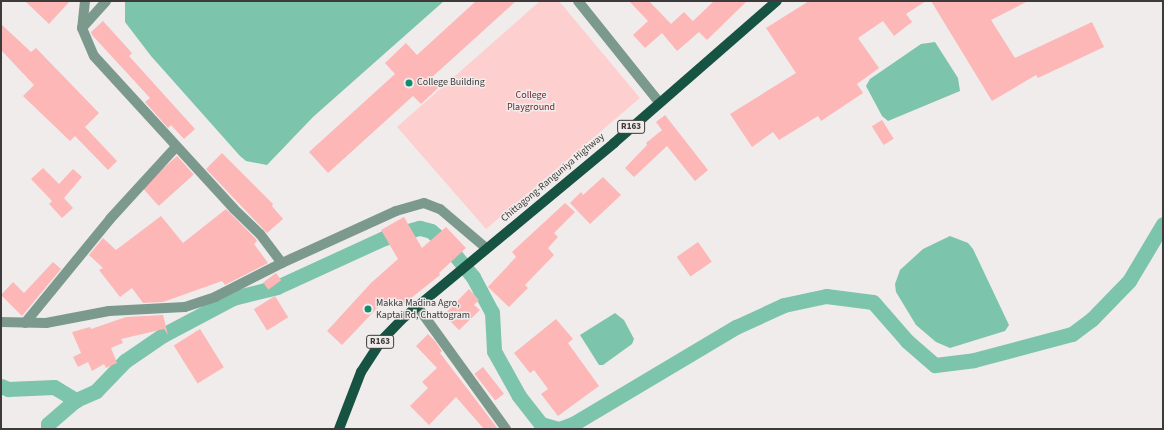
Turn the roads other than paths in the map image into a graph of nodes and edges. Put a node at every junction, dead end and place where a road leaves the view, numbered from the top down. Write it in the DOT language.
graph roads {
  1 [pos="85,1"];
  2 [pos="106,1"];
  3 [pos="578,1"];
  4 [pos="777,1"];
  5 [pos="82,28"];
  6 [pos="659,102"];
  7 [pos="176,147"];
  8 [pos="484,250"];
  9 [pos="282,263"];
  10 [pos="417,306"];
  11 [pos="1,322"];
  12 [pos="25,323"];
  13 [pos="339,429"];
  14 [pos="506,429"];
  1 -- 5 [label="street"];
  2 -- 5 [label="street"];
  3 -- 6 [label="street"];
  4 -- 6 [label="main road, Chittagong-Ranguniya Highway / R163"];
  5 -- 7 [label="street"];
  6 -- 8 [label="main road, Chittagong-Ranguniya Highway / R163"];
  7 -- 9 [label="street"];
  7 -- 12 [label="street"];
  8 -- 9 [label="street"];
  8 -- 10 [label="main road, Chittagong-Ranguniya Highway / R163"];
  9 -- 12 [label="street"];
  10 -- 13 [label="main road, R163"];
  10 -- 14 [label="street"];
  11 -- 12 [label="street"];
}
